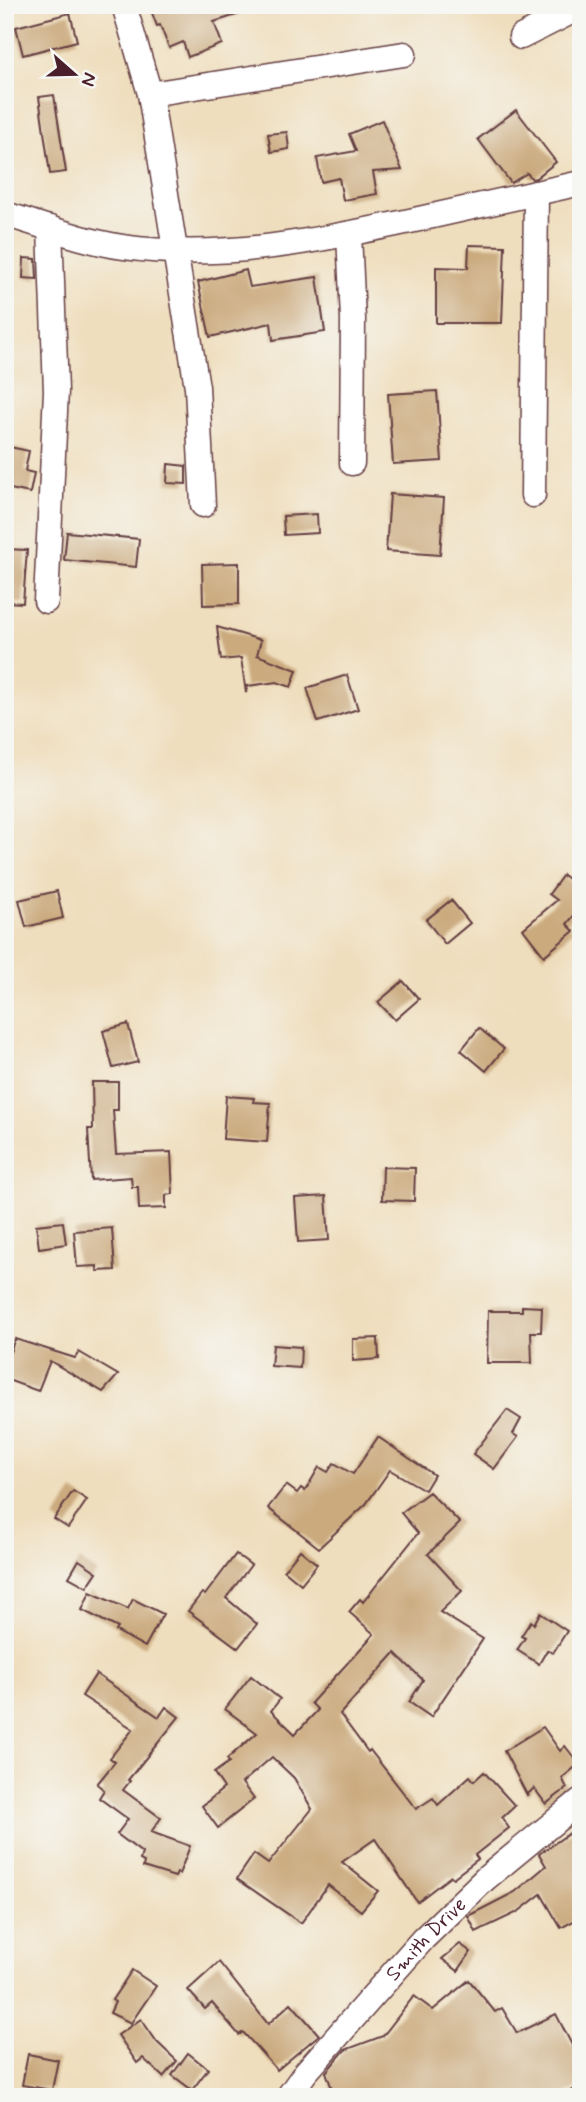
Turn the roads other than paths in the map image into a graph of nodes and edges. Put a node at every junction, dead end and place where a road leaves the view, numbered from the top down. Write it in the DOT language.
graph roads {
  1 [pos="124,5"];
  2 [pos="581,7"];
  3 [pos="521,37"];
  4 [pos="404,54"];
  5 [pos="149,94"];
  6 [pos="581,183"];
  7 [pos="536,193"];
  8 [pos="5,214"];
  9 [pos="50,228"];
  10 [pos="349,234"];
  11 [pos="176,250"];
  12 [pos="352,463"];
  13 [pos="533,495"];
  14 [pos="203,505"];
  15 [pos="46,601"];
  16 [pos="581,1800"];
  17 [pos="288,2097"];
  1 -- 5 [label="street"];
  2 -- 3 [label="street"];
  4 -- 5 [label="street"];
  5 -- 11 [label="street"];
  6 -- 7 [label="street"];
  7 -- 10 [label="street"];
  7 -- 13 [label="street"];
  8 -- 9 [label="street"];
  9 -- 11 [label="street"];
  9 -- 15 [label="street"];
  10 -- 11 [label="street"];
  10 -- 12 [label="street"];
  11 -- 14 [label="street"];
  16 -- 17 [label="street, Smith Drive"];
}
